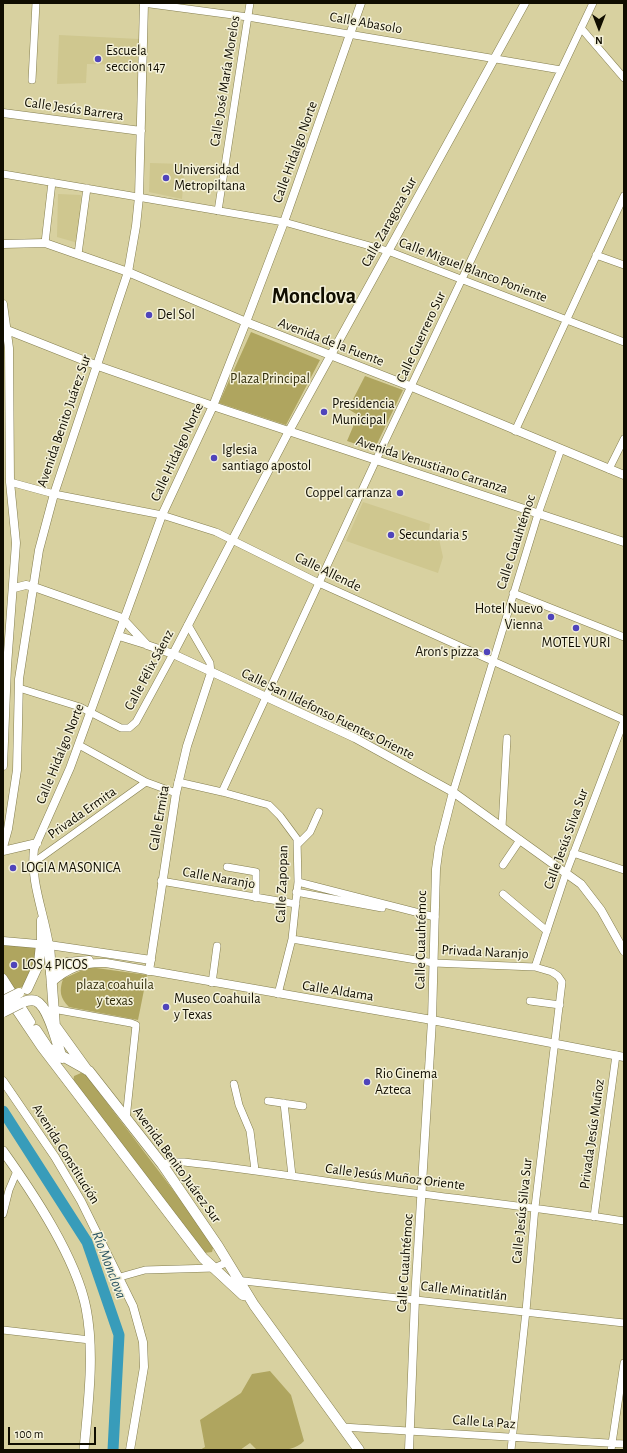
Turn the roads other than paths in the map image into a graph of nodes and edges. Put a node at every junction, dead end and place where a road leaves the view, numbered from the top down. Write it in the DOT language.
graph roads {
  1 [pos="36,3"];
  2 [pos="144,3"];
  3 [pos="250,3"];
  4 [pos="360,3"];
  5 [pos="525,3"];
  6 [pos="593,3"];
  7 [pos="248,17"];
  8 [pos="581,28"];
  9 [pos="350,33"];
  10 [pos="494,58"];
  11 [pos="561,70"];
  12 [pos="624,78"];
  13 [pos="32,80"];
  14 [pos="3,113"];
  15 [pos="141,132"];
  16 [pos="3,174"];
  17 [pos="52,182"];
  18 [pos="87,188"];
  19 [pos="139,196"];
  20 [pos="624,196"];
  21 [pos="218,211"];
  22 [pos="284,222"];
  23 [pos="45,243"];
  24 [pos="3,244"];
  25 [pos="388,251"];
  26 [pos="78,254"];
  27 [pos="596,255"];
  28 [pos="624,265"];
  29 [pos="128,272"];
  30 [pos="462,280"];
  31 [pos="3,304"];
  32 [pos="566,320"];
  33 [pos="246,322"];
  34 [pos="7,330"];
  35 [pos="624,342"];
  36 [pos="331,355"];
  37 [pos="98,366"];
  38 [pos="412,387"];
  39 [pos="213,406"];
  40 [pos="289,431"];
  41 [pos="516,431"];
  42 [pos="624,439"];
  43 [pos="561,449"];
  44 [pos="376,460"];
  45 [pos="609,469"];
  46 [pos="624,475"];
  47 [pos="10,482"];
  48 [pos="54,494"];
  49 [pos="538,514"];
  50 [pos="162,515"];
  51 [pos="232,539"];
  52 [pos="624,542"];
  53 [pos="319,582"];
  54 [pos="34,587"];
  55 [pos="14,588"];
  56 [pos="513,593"];
  57 [pos="125,620"];
  58 [pos="188,625"];
  59 [pos="119,636"];
  60 [pos="624,637"];
  61 [pos="147,645"];
  62 [pos="173,654"];
  63 [pos="493,662"];
  64 [pos="211,673"];
  65 [pos="19,688"];
  66 [pos="267,697"];
  67 [pos="91,712"];
  68 [pos="624,721"];
  69 [pos="507,738"];
  70 [pos="79,745"];
  71 [pos="3,766"];
  72 [pos="146,782"];
  73 [pos="178,782"];
  74 [pos="222,792"];
  75 [pos="453,792"];
  76 [pos="176,793"];
  77 [pos="320,812"];
  78 [pos="502,827"];
  79 [pos="520,840"];
  80 [pos="37,843"];
  81 [pos="298,844"];
  82 [pos="3,847"];
  83 [pos="3,851"];
  84 [pos="573,854"];
  85 [pos="33,863"];
  86 [pos="503,865"];
  87 [pos="227,867"];
  88 [pos="624,870"];
  89 [pos="566,873"];
  90 [pos="161,881"];
  91 [pos="298,882"];
  92 [pos="296,892"];
  93 [pos="503,894"];
  94 [pos="256,898"];
  95 [pos="296,904"];
  96 [pos="398,909"];
  97 [pos="435,917"];
  98 [pos="547,931"];
  99 [pos="292,939"];
  100 [pos="3,941"];
  101 [pos="621,941"];
  102 [pos="45,944"];
  103 [pos="217,946"];
  104 [pos="85,950"];
  105 [pos="624,951"];
  106 [pos="150,960"];
  107 [pos="67,962"];
  108 [pos="106,963"];
  109 [pos="434,963"];
  110 [pos="535,967"];
  111 [pos="149,971"];
  112 [pos="558,976"];
  113 [pos="3,978"];
  114 [pos="50,978"];
  115 [pos="212,983"];
  116 [pos="3,989"];
  117 [pos="278,994"];
  118 [pos="22,995"];
  119 [pos="3,1001"];
  120 [pos="530,1001"];
  121 [pos="560,1005"];
  122 [pos="53,1009"];
  123 [pos="3,1012"];
  124 [pos="432,1020"];
  125 [pos="54,1028"];
  126 [pos="36,1030"];
  127 [pos="554,1042"];
  128 [pos="620,1056"];
  129 [pos="61,1057"];
  130 [pos="86,1070"];
  131 [pos="3,1081"];
  132 [pos="71,1083"];
  133 [pos="234,1084"];
  134 [pos="268,1101"];
  135 [pos="284,1103"];
  136 [pos="303,1106"];
  137 [pos="126,1119"];
  138 [pos="3,1151"];
  139 [pos="162,1164"];
  140 [pos="256,1170"];
  141 [pos="17,1171"];
  142 [pos="292,1176"];
  143 [pos="422,1194"];
  144 [pos="535,1207"];
  145 [pos="3,1214"];
  146 [pos="594,1217"];
  147 [pos="624,1221"];
  148 [pos="218,1246"];
  149 [pos="203,1258"];
  150 [pos="228,1262"];
  151 [pos="214,1268"];
  152 [pos="120,1276"];
  153 [pos="234,1280"];
  154 [pos="415,1299"];
  155 [pos="526,1311"];
  156 [pos="624,1323"];
  157 [pos="3,1330"];
  158 [pos="90,1340"];
  159 [pos="624,1363"];
  160 [pos="622,1402"];
  161 [pos="342,1427"];
  162 [pos="411,1430"];
  163 [pos="512,1438"];
  164 [pos="624,1444"];
  165 [pos="612,1447"];
  166 [pos="84,1450"];
  167 [pos="130,1450"];
  168 [pos="359,1450"];
  169 [pos="409,1450"];
  170 [pos="511,1450"];
  1 -- 13 [label="street"];
  2 -- 7 [label="street, Calle Abasolo"];
  2 -- 15 [label="street, Avenida Benito Juárez Sur"];
  3 -- 7 [label="street, Calle José María Morelos"];
  4 -- 9 [label="street, Calle Hidalgo Norte"];
  5 -- 10 [label="street, Calle Zaragoza Sur"];
  6 -- 8 [label="street, Calle Guerrero Sur"];
  7 -- 9 [label="street, Calle Abasolo"];
  7 -- 21 [label="street, Calle José María Morelos"];
  8 -- 11 [label="street, Calle Guerrero Sur"];
  8 -- 12 [label="street"];
  9 -- 10 [label="street, Calle Abasolo"];
  9 -- 22 [label="street, Calle Hidalgo Norte"];
  10 -- 11 [label="street, Calle Abasolo"];
  10 -- 25 [label="street, Calle Zaragoza Sur"];
  11 -- 30 [label="street, Calle Guerrero Sur"];
  14 -- 15 [label="street, Calle Jesús Barrera"];
  15 -- 19 [label="street, Avenida Benito Juárez Sur"];
  16 -- 17 [label="street, Calle Miguel Blanco Poniente"];
  17 -- 18 [label="street, Calle Miguel Blanco Poniente"];
  17 -- 23 [label="street"];
  18 -- 19 [label="street, Calle Miguel Blanco Poniente"];
  18 -- 26 [label="street"];
  19 -- 21 [label="street, Calle Miguel Blanco Poniente"];
  19 -- 29 [label="street, Avenida Benito Juárez Sur"];
  20 -- 27 [label="street"];
  21 -- 22 [label="street, Calle Miguel Blanco Poniente"];
  22 -- 25 [label="street, Calle Miguel Blanco Poniente"];
  22 -- 33 [label="street, Calle Hidalgo Norte"];
  23 -- 24 [label="street, Avenida de la Fuente"];
  23 -- 26 [label="street, Avenida de la Fuente"];
  25 -- 30 [label="street, Calle Miguel Blanco Poniente"];
  25 -- 36 [label="street, Calle Zaragoza Sur"];
  26 -- 29 [label="street, Avenida de la Fuente"];
  27 -- 28 [label="street"];
  27 -- 32 [label="street"];
  29 -- 33 [label="street, Avenida de la Fuente"];
  29 -- 37 [label="street, Avenida Benito Juárez Sur"];
  30 -- 32 [label="street, Calle Miguel Blanco Poniente"];
  30 -- 38 [label="street, Calle Guerrero Sur"];
  31 -- 34 [label="street"];
  32 -- 35 [label="street, Calle Miguel Blanco Poniente"];
  32 -- 41 [label="street"];
  33 -- 36 [label="street, Avenida de la Fuente"];
  33 -- 39 [label="street, Calle Hidalgo Norte"];
  34 -- 37 [label="street, Avenida Venustiano Carranza"];
  34 -- 47 [label="street"];
  36 -- 38 [label="street, Avenida de la Fuente"];
  36 -- 40 [label="street, Calle Zaragoza Sur"];
  37 -- 39 [label="street, Avenida Venustiano Carranza"];
  37 -- 48 [label="street, Avenida Benito Juárez Sur"];
  38 -- 41 [label="street, Avenida de la Fuente"];
  38 -- 44 [label="street, Calle Guerrero Sur"];
  39 -- 40 [label="street, Avenida Venustiano Carranza"];
  39 -- 50 [label="street, Calle Hidalgo Norte"];
  40 -- 44 [label="street, Avenida Venustiano Carranza"];
  40 -- 51 [label="street, Calle Zaragoza Sur"];
  41 -- 43 [label="street, Avenida de la Fuente"];
  42 -- 45 [label="street"];
  43 -- 45 [label="street, Avenida de la Fuente"];
  43 -- 49 [label="street, Calle Cuauhtémoc"];
  44 -- 49 [label="street, Avenida Venustiano Carranza"];
  44 -- 53 [label="street, Calle Guerrero Sur"];
  45 -- 46 [label="street, Avenida de la Fuente"];
  47 -- 48 [label="street, Calle Allende"];
  47 -- 55 [label="street"];
  48 -- 50 [label="street, Calle Allende"];
  48 -- 54 [label="street, Avenida Benito Juárez Sur"];
  49 -- 52 [label="street, Avenida Venustiano Carranza"];
  49 -- 56 [label="street, Calle Cuauhtémoc"];
  50 -- 51 [label="street, Calle Allende"];
  50 -- 57 [label="street, Calle Hidalgo Norte"];
  51 -- 53 [label="street, Calle Allende"];
  51 -- 58 [label="street, Calle Félix Sáenz"];
  53 -- 63 [label="street, Calle Allende"];
  53 -- 66 [label="street, Calle Guerrero Sur"];
  54 -- 55 [label="street, Calle San Ildefonso Fuentes Oriente"];
  54 -- 57 [label="street, Calle San Ildefonso Fuentes Oriente"];
  54 -- 65 [label="street, Avenida Benito Juárez Sur"];
  55 -- 71 [label="street"];
  56 -- 60 [label="street"];
  56 -- 63 [label="street, Calle Cuauhtémoc"];
  57 -- 59 [label="street, Calle Hidalgo Norte"];
  57 -- 61 [label="street, Calle San Ildefonso Fuentes Oriente"];
  58 -- 62 [label="street, Calle Félix Sáenz"];
  58 -- 64 [label="street"];
  59 -- 61 [label="street, Calle San Ildefonso Fuentes Oriente"];
  59 -- 67 [label="street, Calle Hidalgo Norte"];
  61 -- 62 [label="street, Calle San Ildefonso Fuentes Oriente"];
  62 -- 64 [label="street, Calle San Ildefonso Fuentes Oriente"];
  62 -- 67 [label="street, Calle Félix Sáenz"];
  63 -- 68 [label="street, Calle Allende"];
  63 -- 75 [label="street, Calle Cuauhtémoc"];
  64 -- 66 [label="street, Calle San Ildefonso Fuentes Oriente"];
  64 -- 73 [label="street, Calle Ermita"];
  65 -- 67 [label="street, Calle Félix Sáenz"];
  65 -- 82 [label="street, Avenida Benito Juárez Sur"];
  66 -- 74 [label="street, Calle Guerrero Sur"];
  66 -- 75 [label="street, Calle San Ildefonso Fuentes Oriente"];
  67 -- 70 [label="street, Calle Hidalgo Norte"];
  68 -- 84 [label="street, Calle Jesús Silva Sur"];
  69 -- 78 [label="street"];
  70 -- 72 [label="street"];
  70 -- 80 [label="street, Calle Hidalgo Norte"];
  72 -- 76 [label="street"];
  72 -- 85 [label="street, Privada Ermita"];
  73 -- 74 [label="street, Calle Zapopan"];
  73 -- 76 [label="street, Calle Ermita"];
  74 -- 81 [label="street, Calle Zapopan"];
  75 -- 78 [label="street, Calle San Ildefonso Fuentes Oriente"];
  75 -- 97 [label="street, Calle Cuauhtémoc"];
  76 -- 90 [label="street, Calle Ermita"];
  77 -- 81 [label="street"];
  78 -- 79 [label="street, Calle San Ildefonso Fuentes Oriente"];
  79 -- 86 [label="street"];
  79 -- 89 [label="street, Calle San Ildefonso Fuentes Oriente"];
  80 -- 83 [label="street"];
  80 -- 85 [label="street, Calle Hidalgo Norte"];
  81 -- 91 [label="street, Calle Zapopan"];
  84 -- 88 [label="street"];
  84 -- 89 [label="street, Calle Jesús Silva Sur"];
  85 -- 102 [label="street, Calle Hidalgo Norte"];
  87 -- 94 [label="street"];
  89 -- 98 [label="street, Calle Jesús Silva Sur"];
  89 -- 101 [label="street, Calle San Ildefonso Fuentes Oriente"];
  90 -- 94 [label="street, Calle Naranjo"];
  90 -- 106 [label="street, Calle Ermita"];
  91 -- 92 [label="street, Calle Zapopan"];
  91 -- 96 [label="street"];
  92 -- 95 [label="street, Calle Zapopan"];
  92 -- 96 [label="street"];
  93 -- 98 [label="street"];
  94 -- 95 [label="street, Calle Naranjo"];
  95 -- 99 [label="street, Calle Zapopan"];
  96 -- 97 [label="street"];
  97 -- 109 [label="street, Calle Cuauhtémoc"];
  98 -- 110 [label="street, Calle Jesús Silva Sur"];
  99 -- 109 [label="street, Privada Naranjo"];
  99 -- 117 [label="street, Calle Zapopan"];
  100 -- 102 [label="street"];
  101 -- 105 [label="street, Calle San Ildefonso Fuentes Oriente"];
  102 -- 104 [label="street"];
  102 -- 114 [label="main road"];
  102 -- 118 [label="main road"];
  103 -- 115 [label="street"];
  104 -- 106 [label="street"];
  104 -- 107 [label="street"];
  106 -- 111 [label="street, Calle Ermita"];
  107 -- 108 [label="street"];
  107 -- 114 [label="street"];
  108 -- 111 [label="street, Calle Aldama"];
  108 -- 114 [label="street, Calle Aldama"];
  109 -- 110 [label="street, Privada Naranjo"];
  109 -- 124 [label="street, Calle Cuauhtémoc"];
  110 -- 112 [label="street, Privada Naranjo"];
  111 -- 115 [label="street, Calle Aldama"];
  112 -- 121 [label="street, Calle Jesús Silva Sur"];
  113 -- 126 [label="street"];
  114 -- 118 [label="main road"];
  114 -- 122 [label="main road"];
  115 -- 117 [label="street, Calle Aldama"];
  116 -- 132 [label="main road"];
  117 -- 124 [label="street, Calle Aldama"];
  118 -- 119 [label="main road, bridge"];
  118 -- 123 [label="main road, bridge"];
  118 -- 125 [label="main road, Avenida Benito Juárez Sur"];
  120 -- 121 [label="street"];
  121 -- 127 [label="street, Calle Jesús Silva Sur"];
  122 -- 125 [label="main road"];
  122 -- 137 [label="street"];
  124 -- 127 [label="street, Calle Aldama"];
  124 -- 143 [label="street, Calle Cuauhtémoc"];
  125 -- 126 [label="main road"];
  125 -- 129 [label="main road, Avenida Benito Juárez Sur"];
  125 -- 130 [label="main road"];
  126 -- 129 [label="main road"];
  127 -- 128 [label="street, Calle Aldama"];
  127 -- 144 [label="street, Calle Jesús Silva Sur"];
  128 -- 146 [label="street, Privada Jesús Muñoz"];
  129 -- 130 [label="main road, Avenida Benito Juárez Sur"];
  129 -- 132 [label="main road, Avenida Benito Juárez Sur"];
  130 -- 132 [label="main road"];
  130 -- 137 [label="main road, Avenida Benito Juárez Sur"];
  131 -- 152 [label="street, Avenida Constitución"];
  132 -- 149 [label="main road, Avenida Benito Juárez Sur"];
  133 -- 140 [label="street"];
  134 -- 135 [label="street"];
  135 -- 136 [label="street"];
  135 -- 142 [label="street"];
  137 -- 139 [label="main road, Avenida Benito Juárez Sur"];
  138 -- 141 [label="main road"];
  139 -- 140 [label="street, Calle Jesús Muñoz Oriente"];
  139 -- 148 [label="main road, Avenida Benito Juárez Sur"];
  140 -- 142 [label="street, Calle Jesús Muñoz Oriente"];
  141 -- 145 [label="street"];
  141 -- 158 [label="main road"];
  142 -- 143 [label="street, Calle Jesús Muñoz Oriente"];
  143 -- 144 [label="street, Calle Jesús Muñoz Oriente"];
  143 -- 154 [label="street, Calle Cuauhtémoc"];
  144 -- 146 [label="street, Calle Jesús Muñoz Oriente"];
  144 -- 155 [label="street, Calle Jesús Silva Sur"];
  146 -- 147 [label="street, Calle Jesús Muñoz Oriente"];
  148 -- 149 [label="main road"];
  148 -- 150 [label="main road, Avenida Benito Juárez Sur"];
  149 -- 151 [label="main road, Avenida Benito Juárez Sur"];
  150 -- 151 [label="street"];
  150 -- 153 [label="main road, Avenida Benito Juárez Sur"];
  151 -- 152 [label="street"];
  151 -- 153 [label="main road, Avenida Benito Juárez Sur"];
  152 -- 167 [label="street, Avenida Constitución"];
  153 -- 154 [label="street, Calle Minatitlán"];
  153 -- 161 [label="main road, Avenida Benito Juárez Sur"];
  154 -- 155 [label="street, Calle Minatitlán"];
  154 -- 162 [label="street, Calle Cuauhtémoc"];
  155 -- 156 [label="street, Calle Minatitlán"];
  155 -- 163 [label="street, Calle Jesús Silva Sur"];
  157 -- 158 [label="street"];
  158 -- 166 [label="main road"];
  159 -- 160 [label="street"];
  160 -- 165 [label="street"];
  161 -- 162 [label="street, Calle La Paz"];
  161 -- 168 [label="main road, Avenida Benito Juárez Sur"];
  162 -- 163 [label="street, Calle La Paz"];
  162 -- 169 [label="street, Calle Cuauhtémoc"];
  163 -- 165 [label="street, Calle La Paz"];
  163 -- 170 [label="street, Calle Jesús Silva Sur"];
  164 -- 165 [label="street, Calle La Paz"];
}
